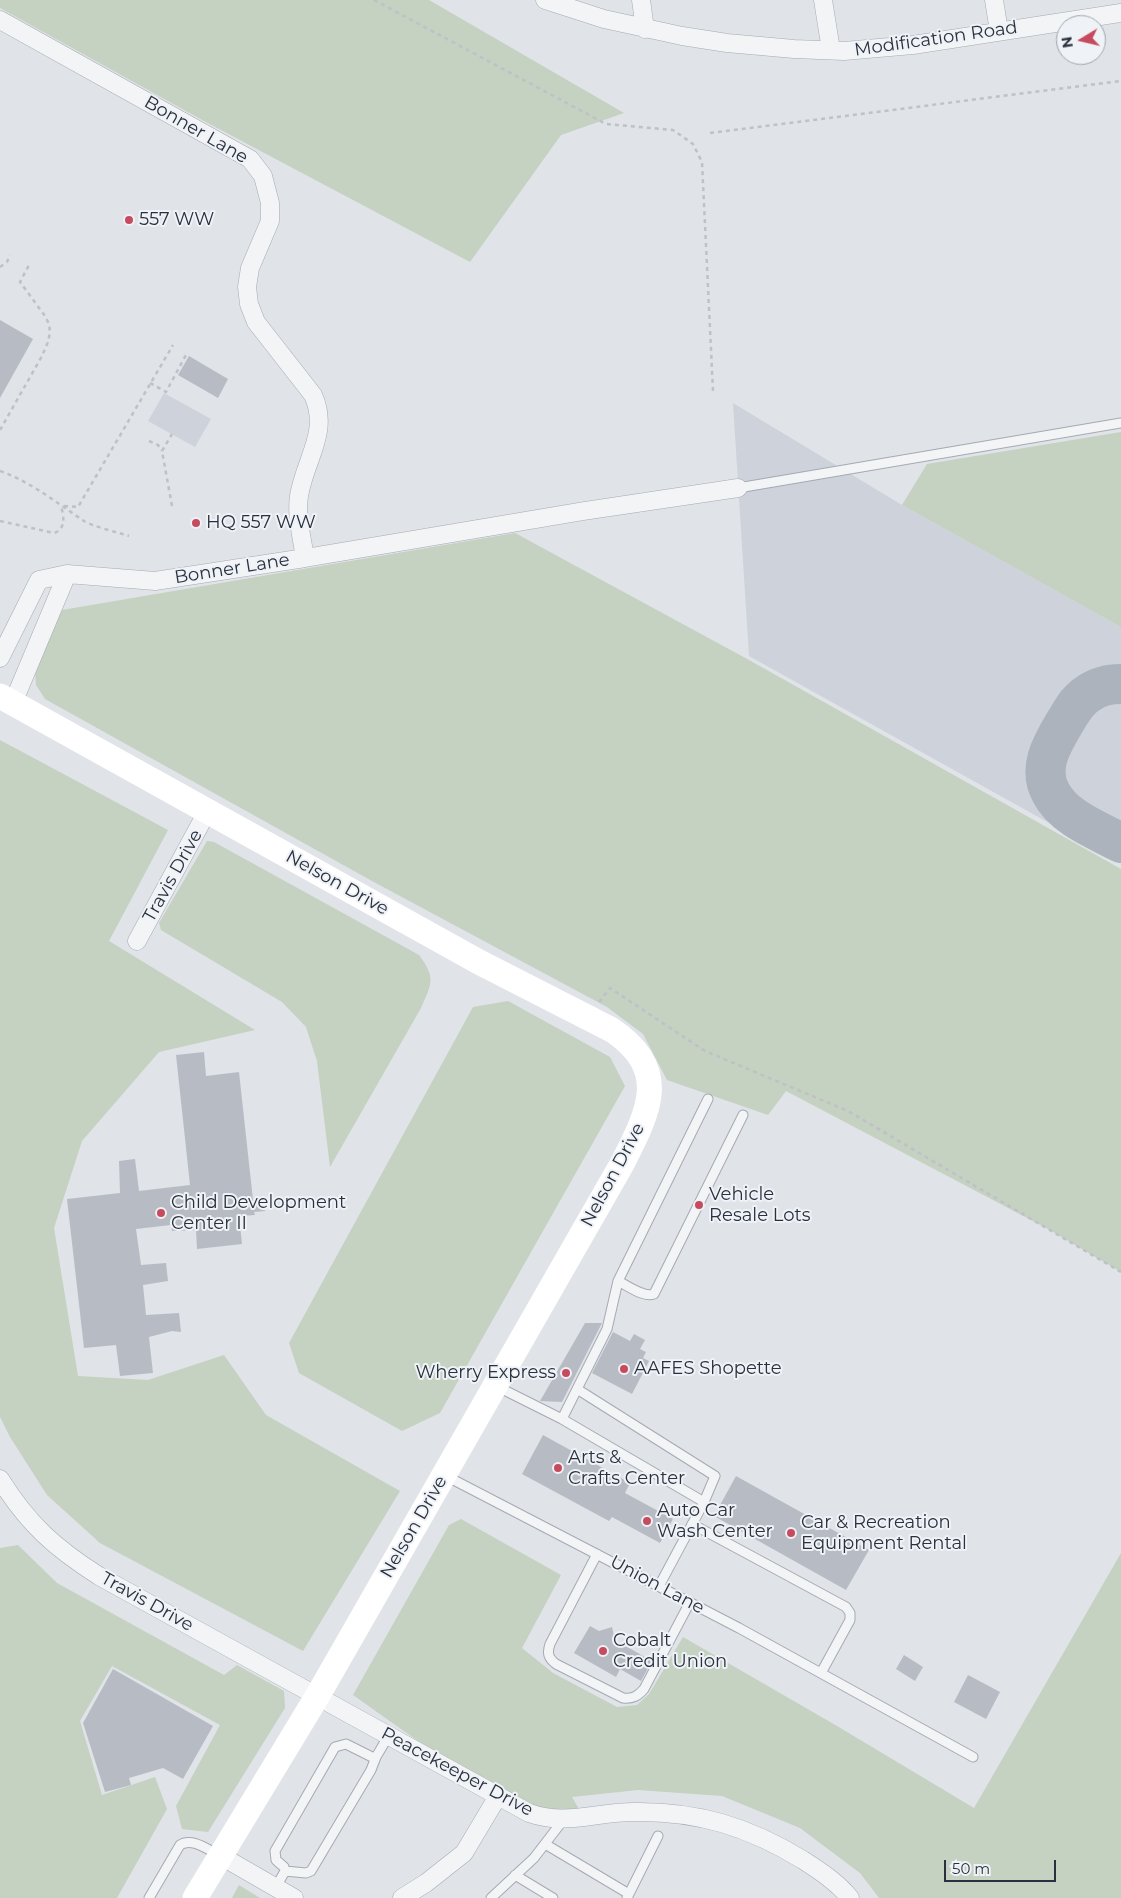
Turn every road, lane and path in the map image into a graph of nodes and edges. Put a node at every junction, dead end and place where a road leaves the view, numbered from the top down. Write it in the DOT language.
graph roads {
  1 [pos="374,0"];
  2 [pos="546,0"];
  3 [pos="641,0"];
  4 [pos="823,0"];
  5 [pos="994,0"];
  6 [pos="1121,12"];
  7 [pos="0,20"];
  8 [pos="645,29"];
  9 [pos="999,31"];
  10 [pos="831,50"];
  11 [pos="1121,80"];
  12 [pos="710,133"];
  13 [pos="10,255"];
  14 [pos="29,265"];
  15 [pos="0,267"];
  16 [pos="173,345"];
  17 [pos="187,353"];
  18 [pos="150,383"];
  19 [pos="713,391"];
  20 [pos="1121,422"];
  21 [pos="0,430"];
  22 [pos="172,434"];
  23 [pos="149,440"];
  24 [pos="162,450"];
  25 [pos="0,471"];
  26 [pos="738,488"];
  27 [pos="62,505"];
  28 [pos="172,506"];
  29 [pos="0,521"];
  30 [pos="129,536"];
  31 [pos="305,558"];
  32 [pos="67,574"];
  33 [pos="0,658"];
  34 [pos="6,699"];
  35 [pos="208,810"];
  36 [pos="137,942"];
  37 [pos="587,1017"];
  38 [pos="708,1099"];
  39 [pos="743,1115"];
  40 [pos="1121,1272"];
  41 [pos="618,1281"];
  42 [pos="495,1386"];
  43 [pos="577,1389"];
  44 [pos="562,1419"];
  45 [pos="444,1475"];
  46 [pos="0,1479"];
  47 [pos="704,1502"];
  48 [pos="692,1524"];
  49 [pos="597,1554"];
  50 [pos="659,1586"];
  51 [pos="690,1602"];
  52 [pos="821,1673"];
  53 [pos="318,1695"];
  54 [pos="389,1735"];
  55 [pos="376,1757"];
  56 [pos="973,1757"];
  57 [pos="498,1796"];
  58 [pos="564,1819"];
  59 [pos="658,1836"];
  60 [pos="545,1844"];
  61 [pos="221,1856"];
  62 [pos="285,1871"];
  63 [pos="515,1875"];
  64 [pos="276,1887"];
  65 [pos="628,1896"];
  66 [pos="149,1898"];
  67 [pos="196,1898"];
  68 [pos="294,1898"];
  69 [pos="402,1898"];
  70 [pos="491,1898"];
  71 [pos="553,1898"];
  72 [pos="850,1898"];
  1 -- 19 [label="path"];
  2 -- 8 [label="street, Modification Road"];
  3 -- 8 [label="street"];
  4 -- 10 [label="street"];
  5 -- 9 [label="street"];
  6 -- 9 [label="street, Modification Road"];
  7 -- 31 [label="street, Bonner Lane"];
  8 -- 10 [label="street, Modification Road"];
  9 -- 10 [label="street, Modification Road"];
  11 -- 12 [label="path"];
  13 -- 15 [label="path"];
  14 -- 21 [label="path"];
  16 -- 18 [label="path"];
  17 -- 18 [label="path"];
  18 -- 27 [label="path"];
  20 -- 26 [label="lane"];
  22 -- 24 [label="path"];
  23 -- 24 [label="path"];
  24 -- 28 [label="path"];
  25 -- 27 [label="path"];
  26 -- 31 [label="street"];
  27 -- 29 [label="path"];
  27 -- 30 [label="path"];
  31 -- 32 [label="street, Bonner Lane"];
  32 -- 33 [label="street, Bonner Lane"];
  32 -- 34 [label="street"];
  34 -- 35 [label="street, Nelson Drive"];
  35 -- 36 [label="street, Travis Drive"];
  35 -- 37 [label="street, Nelson Drive"];
  37 -- 40 [label="path"];
  37 -- 42 [label="street, Nelson Drive"];
  38 -- 41 [label="lane"];
  39 -- 41 [label="lane"];
  41 -- 43 [label="lane"];
  42 -- 44 [label="lane"];
  42 -- 45 [label="street, Nelson Drive"];
  43 -- 44 [label="lane"];
  43 -- 47 [label="lane"];
  44 -- 47 [label="lane"];
  45 -- 49 [label="lane, Union Lane"];
  45 -- 53 [label="street, Nelson Drive"];
  46 -- 53 [label="street, Travis Drive"];
  47 -- 48 [label="lane"];
  48 -- 50 [label="lane"];
  48 -- 52 [label="lane"];
  49 -- 50 [label="lane, Union Lane"];
  49 -- 51 [label="lane"];
  50 -- 51 [label="lane, Union Lane"];
  51 -- 52 [label="lane, Union Lane"];
  52 -- 56 [label="lane, Union Lane"];
  53 -- 54 [label="street, Peacekeeper Drive"];
  53 -- 61 [label="street, Nelson Drive"];
  54 -- 55 [label="lane"];
  54 -- 57 [label="street, Peacekeeper Drive"];
  55 -- 62 [label="lane"];
  55 -- 62 [label="lane"];
  57 -- 58 [label="street, Peacekeeper Drive"];
  57 -- 69 [label="street"];
  58 -- 60 [label="lane"];
  58 -- 72 [label="street, Peacekeeper Drive"];
  59 -- 65 [label="lane"];
  60 -- 63 [label="lane"];
  60 -- 65 [label="lane"];
  61 -- 64 [label="street"];
  61 -- 66 [label="lane"];
  61 -- 67 [label="street, Nelson Drive"];
  62 -- 64 [label="lane"];
  63 -- 70 [label="lane"];
  63 -- 71 [label="lane"];
  64 -- 68 [label="street"];
}
